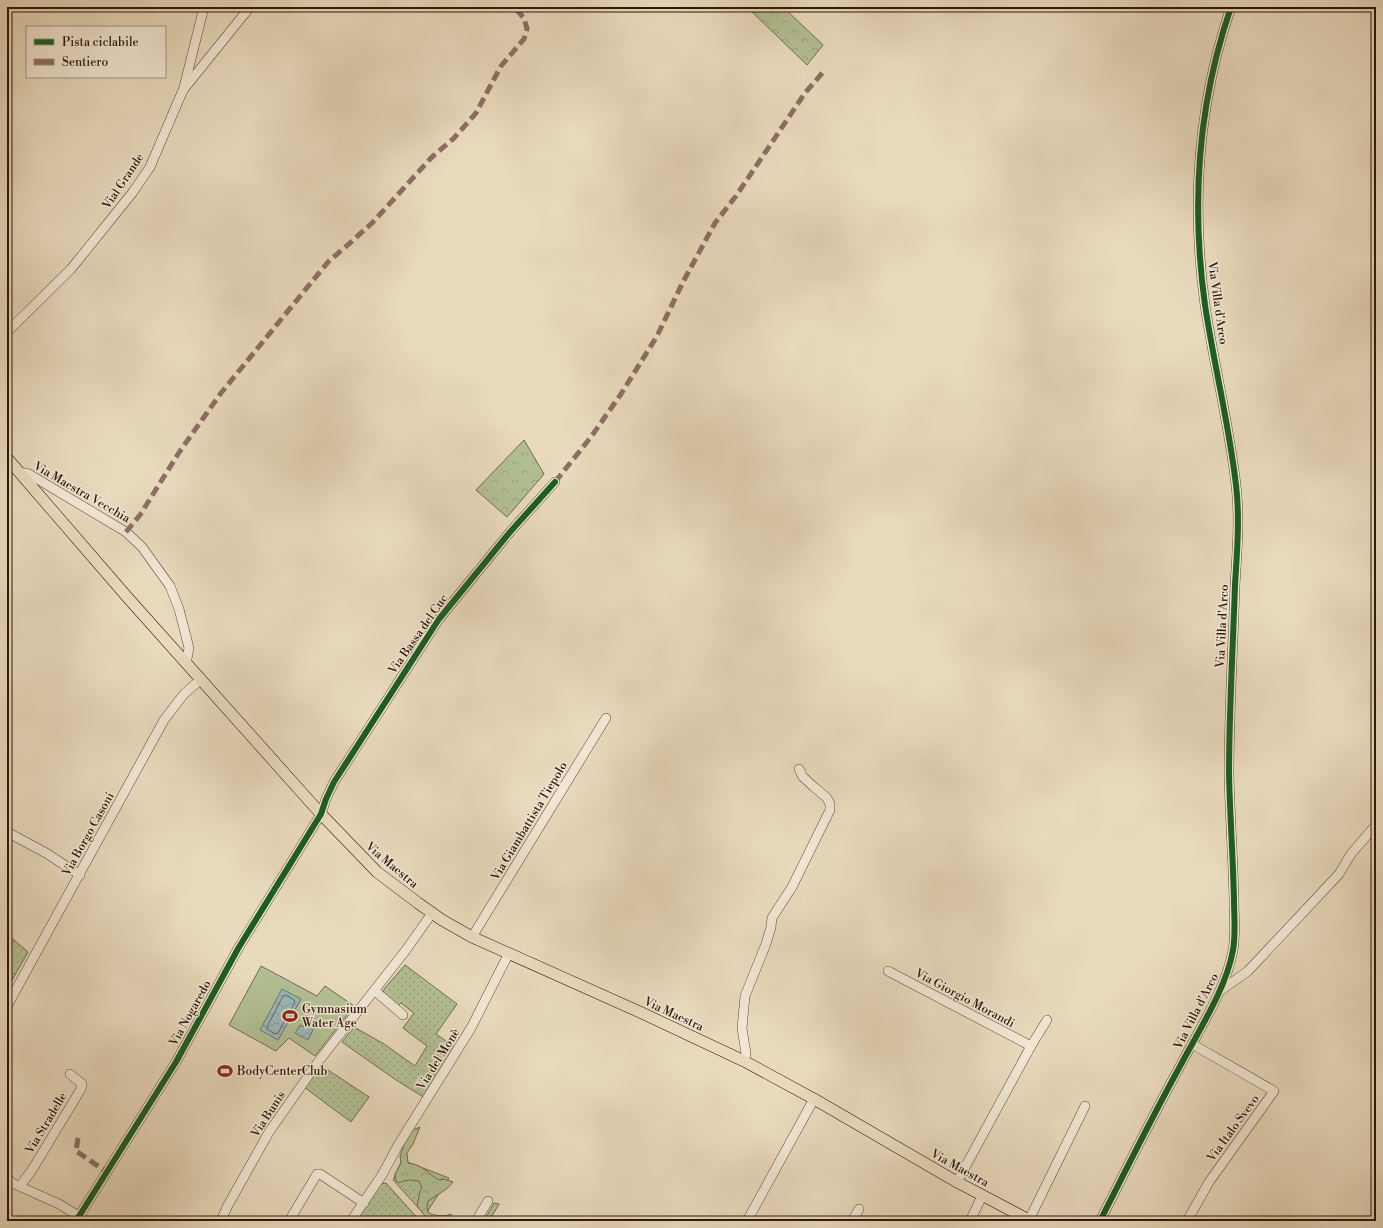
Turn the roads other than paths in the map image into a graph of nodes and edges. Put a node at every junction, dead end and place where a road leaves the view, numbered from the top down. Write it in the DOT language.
graph roads {
  1 [pos="204,7"];
  2 [pos="250,7"];
  3 [pos="1231,7"];
  4 [pos="183,90"];
  5 [pos="7,332"];
  6 [pos="7,458"];
  7 [pos="19,472"];
  8 [pos="555,482"];
  9 [pos="186,664"];
  10 [pos="200,680"];
  11 [pos="606,718"];
  12 [pos="799,770"];
  13 [pos="321,814"];
  14 [pos="1376,825"];
  15 [pos="7,832"];
  16 [pos="80,875"];
  17 [pos="432,913"];
  18 [pos="472,937"];
  19 [pos="509,954"];
  20 [pos="888,971"];
  21 [pos="375,991"];
  22 [pos="1220,991"];
  23 [pos="7,1006"];
  24 [pos="403,1015"];
  25 [pos="1047,1020"];
  26 [pos="1192,1044"];
  27 [pos="1031,1046"];
  28 [pos="744,1061"];
  29 [pos="70,1074"];
  30 [pos="814,1099"];
  31 [pos="1085,1106"];
  32 [pos="957,1182"];
  33 [pos="12,1184"];
  34 [pos="982,1196"];
  35 [pos="488,1201"];
  36 [pos="364,1203"];
  37 [pos="859,1209"];
  38 [pos="77,1218"];
  39 [pos="87,1221"];
  40 [pos="221,1221"];
  41 [pos="288,1221"];
  42 [pos="352,1221"];
  43 [pos="476,1221"];
  44 [pos="747,1221"];
  45 [pos="852,1221"];
  46 [pos="970,1221"];
  47 [pos="1030,1221"];
  48 [pos="1100,1221"];
  49 [pos="1187,1221"];
  1 -- 4 [label="street"];
  2 -- 4 [label="street, Vial Grande"];
  3 -- 22 [label="street, Via Villa d'Arco"];
  4 -- 5 [label="street, Vial Grande"];
  6 -- 7 [label="main road, Via Maestra Vecchia"];
  7 -- 9 [label="main road, Via Maestra Vecchia"];
  7 -- 9 [label="street, Via Maestra Vecchia"];
  8 -- 13 [label="street, Via Bassa del Cuc"];
  9 -- 10 [label="main road, Via Maestra Vecchia"];
  10 -- 13 [label="main road, Via Maestra Vecchia"];
  10 -- 16 [label="street, Via Borgo Casoni"];
  11 -- 18 [label="street, Via Giambattista Tiepolo"];
  12 -- 28 [label="street"];
  13 -- 17 [label="main road, Via Maestra"];
  13 -- 38 [label="street, Via Nogaredo"];
  14 -- 22 [label="street, Via Villa d'Arco"];
  15 -- 16 [label="street"];
  16 -- 23 [label="street, Via Borgo Casoni"];
  17 -- 18 [label="main road, Via Maestra"];
  17 -- 21 [label="street, Via Bunis"];
  18 -- 19 [label="main road, Via Maestra"];
  19 -- 28 [label="main road, Via Maestra"];
  19 -- 36 [label="street, Via del Monè"];
  20 -- 27 [label="street, Via Giorgio Morandi"];
  21 -- 24 [label="street"];
  21 -- 40 [label="street, Via Bunis"];
  22 -- 26 [label="street, Via Villa d'Arco"];
  25 -- 27 [label="street"];
  26 -- 48 [label="street, Via Villa d'Arco"];
  26 -- 49 [label="street, Via Italo Svevo"];
  27 -- 32 [label="street"];
  28 -- 30 [label="main road, Via Maestra"];
  29 -- 33 [label="street, Via Stradelle"];
  30 -- 32 [label="main road, Via Maestra"];
  30 -- 44 [label="street"];
  31 -- 47 [label="street"];
  32 -- 34 [label="main road, Via Maestra"];
  33 -- 38 [label="street, Via Stradelle"];
  34 -- 46 [label="street"];
  34 -- 47 [label="main road, Via Maestra"];
  35 -- 43 [label="street"];
  36 -- 41 [label="street"];
  36 -- 42 [label="street, Via del Monè"];
  37 -- 45 [label="street"];
  38 -- 39 [label="street, Via Stradelle"];
}
